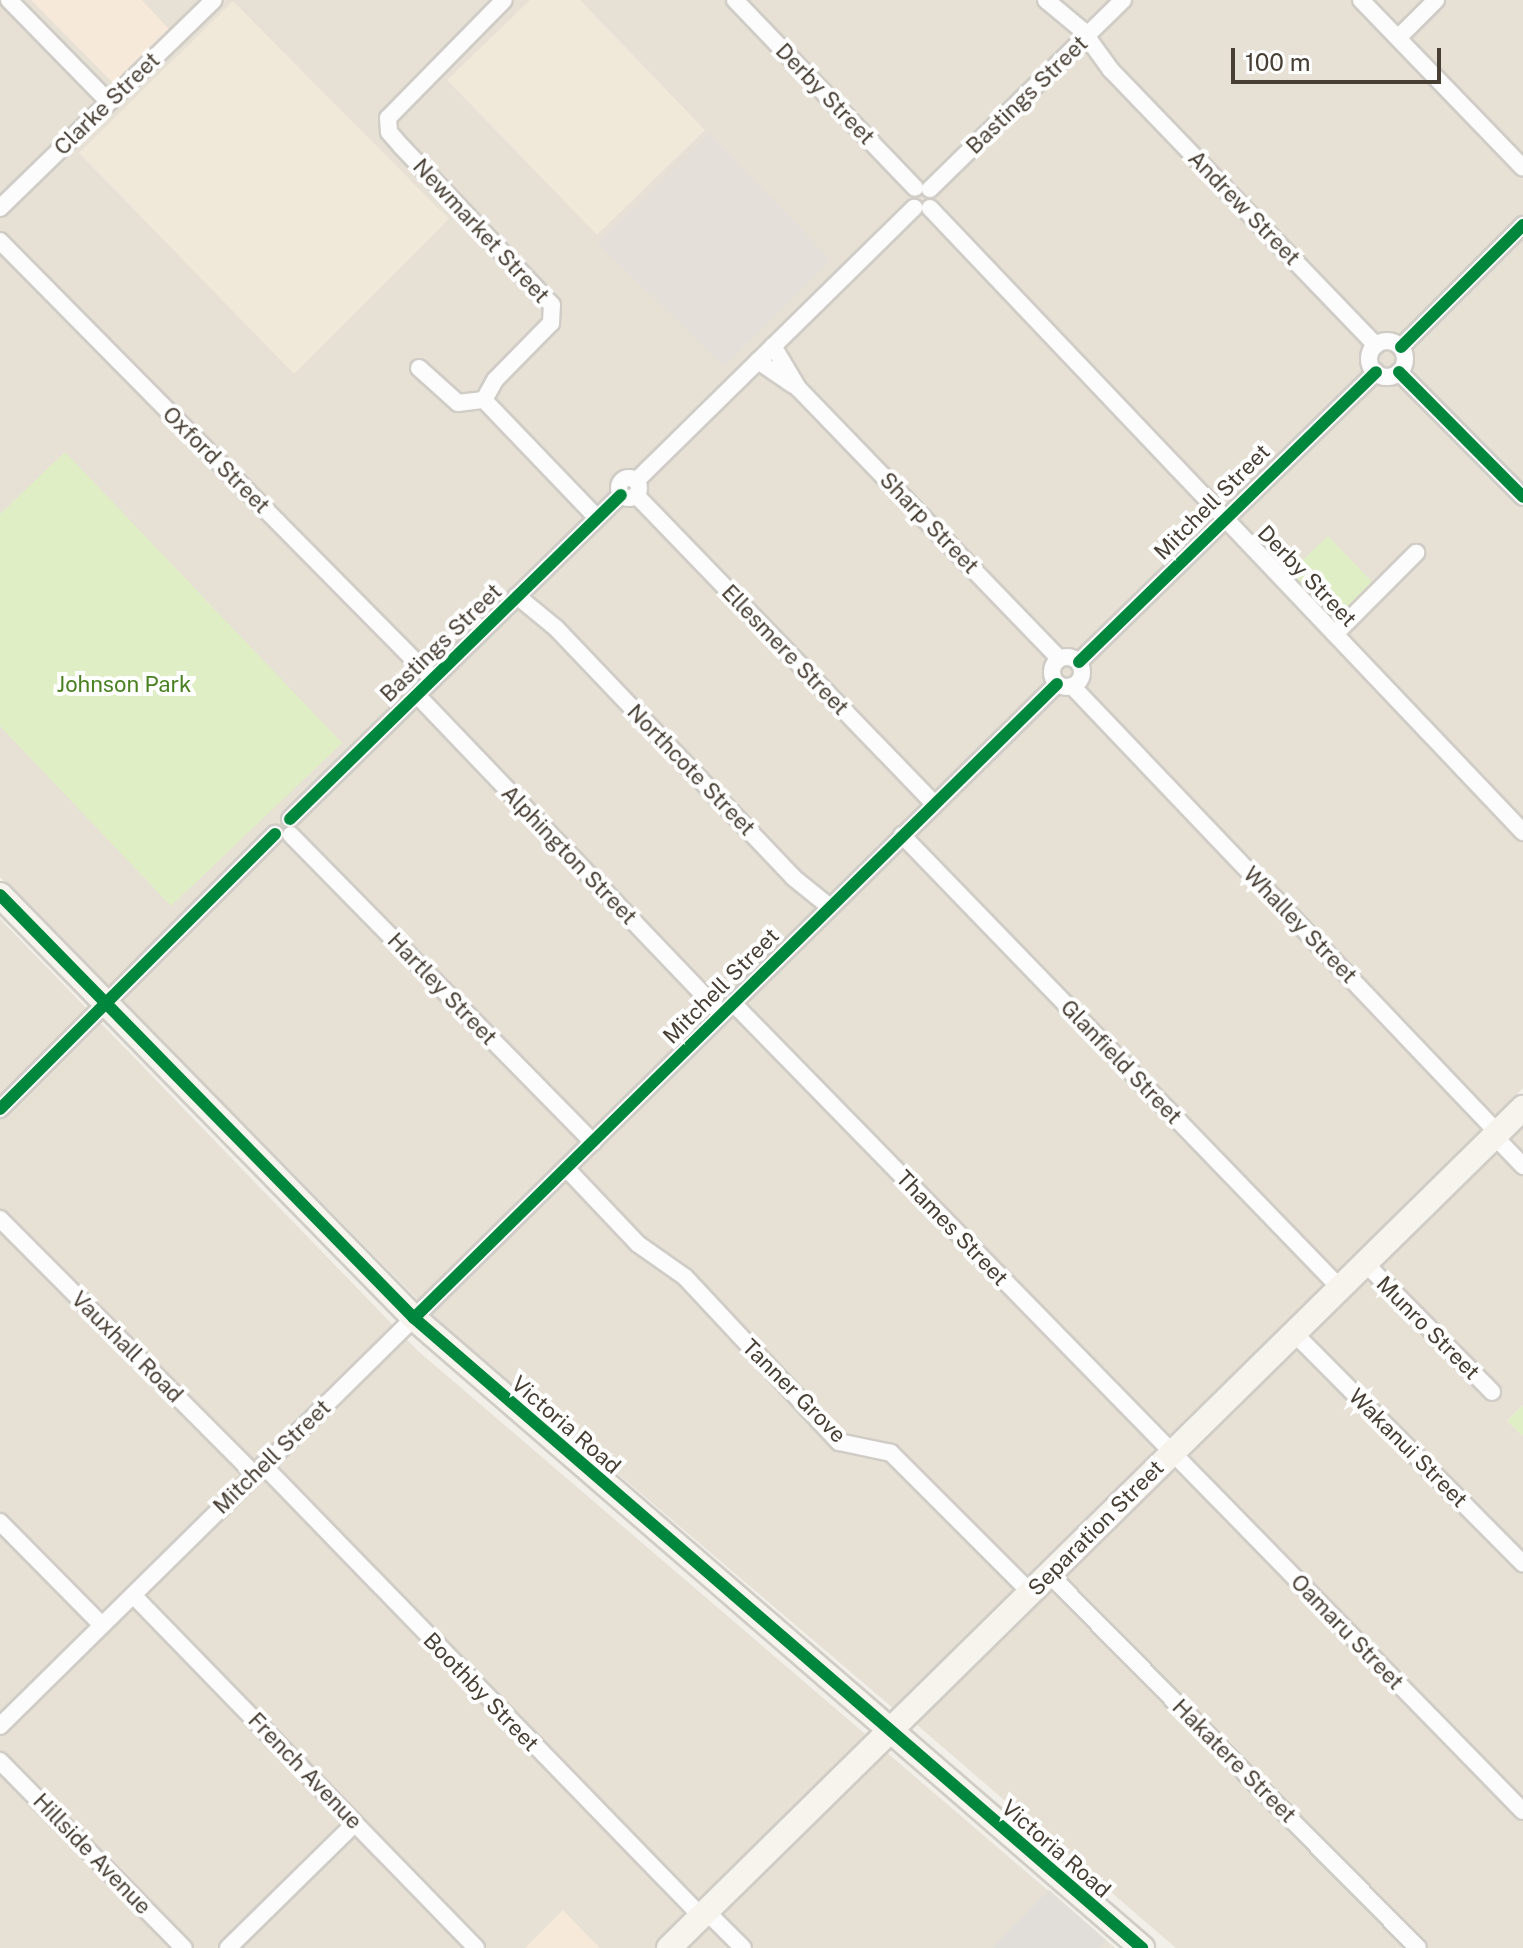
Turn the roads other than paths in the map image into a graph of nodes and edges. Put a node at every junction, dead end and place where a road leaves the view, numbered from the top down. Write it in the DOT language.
graph roads {
  1 [pos="9,0"];
  2 [pos="214,0"];
  3 [pos="504,0"];
  4 [pos="735,0"];
  5 [pos="1046,0"];
  6 [pos="1123,0"];
  7 [pos="1361,0"];
  8 [pos="1436,0"];
  9 [pos="1398,38"];
  10 [pos="1083,40"];
  11 [pos="109,102"];
  12 [pos="1523,168"];
  13 [pos="923,189"];
  14 [pos="0,208"];
  15 [pos="922,208"];
  16 [pos="1523,225"];
  17 [pos="0,241"];
  18 [pos="1376,345"];
  19 [pos="773,346"];
  20 [pos="1401,347"];
  21 [pos="758,361"];
  22 [pos="419,368"];
  23 [pos="1376,372"];
  24 [pos="1399,372"];
  25 [pos="798,388"];
  26 [pos="484,400"];
  27 [pos="631,490"];
  28 [pos="1523,497"];
  29 [pos="597,518"];
  30 [pos="1224,518"];
  31 [pos="1416,553"];
  32 [pos="522,592"];
  33 [pos="1335,634"];
  34 [pos="1059,658"];
  35 [pos="1079,662"];
  36 [pos="433,679"];
  37 [pos="1064,685"];
  38 [pos="417,695"];
  39 [pos="934,804"];
  40 [pos="286,829"];
  41 [pos="1523,832"];
  42 [pos="902,835"];
  43 [pos="0,895"];
  44 [pos="830,907"];
  45 [pos="106,1003"];
  46 [pos="727,1009"];
  47 [pos="1523,1108"];
  48 [pos="0,1109"];
  49 [pos="1498,1133"];
  50 [pos="593,1142"];
  51 [pos="1523,1166"];
  52 [pos="566,1168"];
  53 [pos="0,1219"];
  54 [pos="1365,1263"];
  55 [pos="1340,1288"];
  56 [pos="414,1318"];
  57 [pos="1294,1333"];
  58 [pos="1492,1392"];
  59 [pos="1172,1454"];
  60 [pos="258,1470"];
  61 [pos="0,1522"];
  62 [pos="1523,1564"];
  63 [pos="1049,1574"];
  64 [pos="1031,1593"];
  65 [pos="133,1595"];
  66 [pos="102,1625"];
  67 [pos="0,1726"];
  68 [pos="888,1733"];
  69 [pos="0,1761"];
  70 [pos="1523,1811"];
  71 [pos="355,1823"];
  72 [pos="704,1914"];
  73 [pos="184,1948"];
  74 [pos="228,1948"];
  75 [pos="476,1948"];
  76 [pos="669,1948"];
  77 [pos="743,1948"];
  78 [pos="1142,1948"];
  79 [pos="1418,1948"];
  1 -- 11 [label="street"];
  2 -- 11 [label="street, Clarke Street"];
  3 -- 26 [label="street, Newmarket Street"];
  4 -- 13 [label="street, Derby Street"];
  5 -- 10 [label="street, Andrew Street"];
  6 -- 10 [label="street, Bastings Street"];
  7 -- 9 [label="street"];
  8 -- 9 [label="street"];
  9 -- 12 [label="street"];
  10 -- 13 [label="street, Bastings Street"];
  10 -- 18 [label="street, Andrew Street"];
  11 -- 14 [label="street, Clarke Street"];
  13 -- 15 [label="street"];
  15 -- 19 [label="street, Bastings Street"];
  15 -- 30 [label="street, Derby Street"];
  16 -- 20 [label="street"];
  17 -- 36 [label="street, Oxford Street"];
  18 -- 20 [label="street"];
  18 -- 23 [label="street"];
  19 -- 21 [label="street, Bastings Street"];
  19 -- 25 [label="street, Sharp Street"];
  20 -- 24 [label="street"];
  21 -- 25 [label="street, Sharp Street"];
  21 -- 27 [label="street, Bastings Street"];
  22 -- 26 [label="street"];
  23 -- 24 [label="street"];
  23 -- 30 [label="street, Mitchell Street"];
  24 -- 28 [label="street"];
  25 -- 34 [label="street, Sharp Street"];
  26 -- 29 [label="street"];
  27 -- 29 [label="street, Bastings Street"];
  27 -- 39 [label="street, Ellesmere Street"];
  29 -- 32 [label="street, Bastings Street"];
  30 -- 33 [label="street, Derby Street"];
  30 -- 35 [label="street, Mitchell Street"];
  31 -- 33 [label="street"];
  32 -- 36 [label="street, Bastings Street"];
  32 -- 44 [label="street, Northcote Street"];
  33 -- 41 [label="street, Derby Street"];
  34 -- 35 [label="street"];
  34 -- 37 [label="street"];
  35 -- 37 [label="street"];
  36 -- 38 [label="street, Bastings Street"];
  37 -- 39 [label="street, Mitchell Street"];
  37 -- 49 [label="street, Whalley Street"];
  38 -- 40 [label="street, Bastings Street"];
  38 -- 46 [label="street, Alphington Street"];
  39 -- 42 [label="street, Mitchell Street"];
  40 -- 45 [label="street, Bastings Street"];
  40 -- 50 [label="street, Hartley Street"];
  42 -- 44 [label="street, Mitchell Street"];
  42 -- 55 [label="street, Glanfield Street"];
  43 -- 45 [label="street, Victoria Road"];
  44 -- 46 [label="street, Mitchell Street"];
  45 -- 48 [label="street, Bastings Street"];
  45 -- 56 [label="street, Victoria Road"];
  46 -- 50 [label="street, Mitchell Street"];
  46 -- 59 [label="street, Thames Street"];
  47 -- 49 [label="street, Separation Street"];
  49 -- 51 [label="street, Whalley Street"];
  49 -- 54 [label="street, Separation Street"];
  50 -- 52 [label="street, Mitchell Street"];
  52 -- 56 [label="street, Mitchell Street"];
  52 -- 64 [label="street, Tanner Grove"];
  53 -- 60 [label="street, Vauxhall Road"];
  54 -- 55 [label="street, Separation Street"];
  54 -- 58 [label="street, Munro Street"];
  55 -- 57 [label="street, Separation Street"];
  56 -- 60 [label="street, Mitchell Street"];
  56 -- 68 [label="street, Victoria Road"];
  57 -- 59 [label="street, Separation Street"];
  57 -- 62 [label="street, Wakanui Street"];
  59 -- 63 [label="street, Separation Street"];
  59 -- 70 [label="street, Oamaru Street"];
  60 -- 65 [label="street, Mitchell Street"];
  60 -- 72 [label="street, Boothby Street"];
  61 -- 66 [label="street"];
  63 -- 64 [label="street, Separation Street"];
  63 -- 79 [label="street, Hakatere Street"];
  64 -- 68 [label="street, Separation Street"];
  65 -- 66 [label="street, Mitchell Street"];
  65 -- 71 [label="street, French Avenue"];
  66 -- 67 [label="street, Mitchell Street"];
  68 -- 72 [label="street, Separation Street"];
  68 -- 78 [label="street, Victoria Road"];
  69 -- 73 [label="street, Hillside Avenue"];
  71 -- 74 [label="street"];
  71 -- 75 [label="street, French Avenue"];
  72 -- 76 [label="street, Separation Street"];
  72 -- 77 [label="street, Boothby Street"];
}
